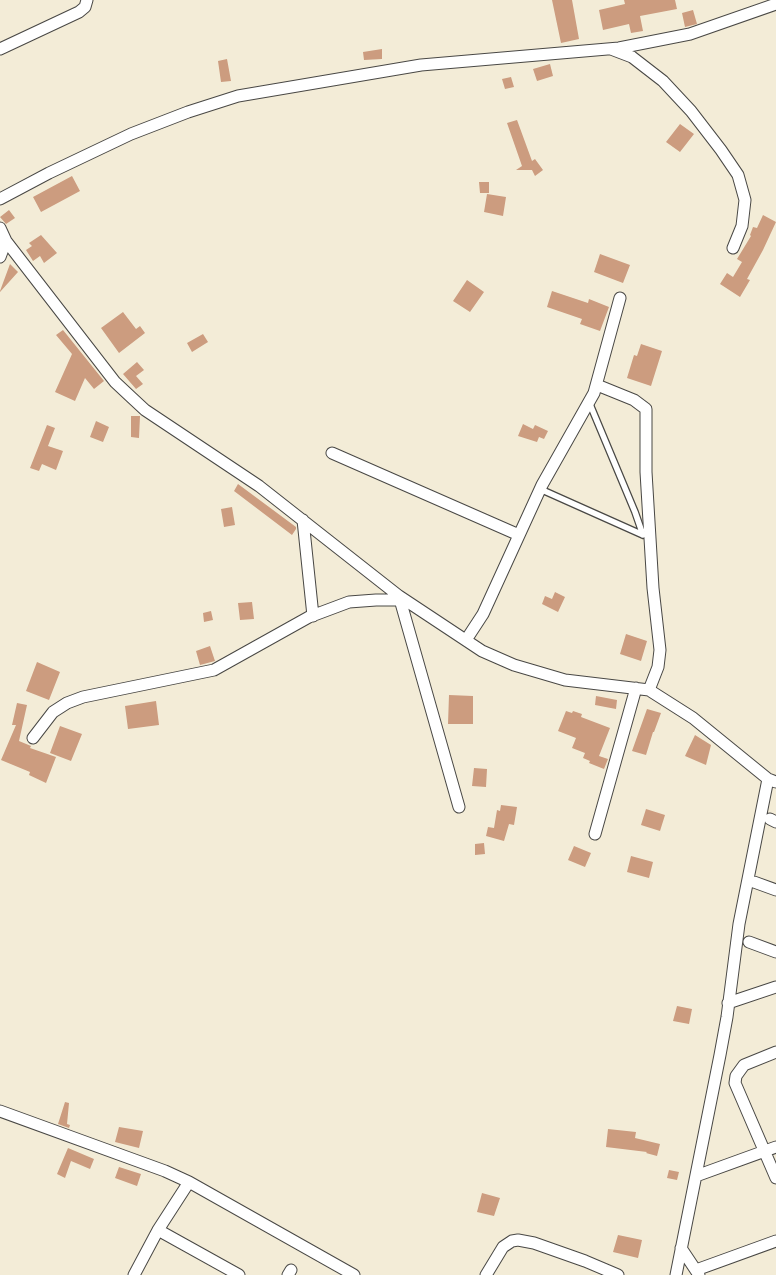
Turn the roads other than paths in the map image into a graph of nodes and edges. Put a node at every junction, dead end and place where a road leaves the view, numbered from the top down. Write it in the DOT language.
graph roads {
  1 [pos="87,0"];
  2 [pos="776,4"];
  3 [pos="610,48"];
  4 [pos="0,49"];
  5 [pos="0,199"];
  6 [pos="0,228"];
  7 [pos="6,241"];
  8 [pos="733,248"];
  9 [pos="0,257"];
  10 [pos="620,298"];
  11 [pos="598,385"];
  12 [pos="589,402"];
  13 [pos="332,453"];
  14 [pos="540,489"];
  15 [pos="303,520"];
  16 [pos="519,535"];
  17 [pos="646,537"];
  18 [pos="400,598"];
  19 [pos="313,616"];
  20 [pos="466,640"];
  21 [pos="636,688"];
  22 [pos="649,690"];
  23 [pos="33,738"];
  24 [pos="772,780"];
  25 [pos="458,807"];
  26 [pos="595,834"];
  27 [pos="754,882"];
  28 [pos="776,890"];
  29 [pos="749,942"];
  30 [pos="776,952"];
  31 [pos="776,987"];
  32 [pos="728,1003"];
  33 [pos="776,1052"];
  34 [pos="0,1111"];
  35 [pos="770,1149"];
  36 [pos="696,1176"];
  37 [pos="776,1178"];
  38 [pos="188,1182"];
  39 [pos="158,1230"];
  40 [pos="776,1241"];
  41 [pos="682,1248"];
  42 [pos="219,1264"];
  43 [pos="698,1273"];
  44 [pos="134,1275"];
  45 [pos="213,1275"];
  46 [pos="239,1275"];
  47 [pos="354,1275"];
  48 [pos="486,1275"];
  49 [pos="618,1275"];
  50 [pos="676,1275"];
  1 -- 4 [label="street"];
  2 -- 3 [label="street"];
  3 -- 5 [label="street"];
  3 -- 8 [label="street"];
  6 -- 7 [label="street"];
  7 -- 9 [label="street"];
  7 -- 15 [label="street"];
  10 -- 11 [label="street"];
  11 -- 12 [label="street"];
  11 -- 17 [label="street"];
  12 -- 14 [label="street"];
  12 -- 17 [label="lane"];
  13 -- 16 [label="street"];
  14 -- 16 [label="street"];
  14 -- 17 [label="lane"];
  15 -- 18 [label="street"];
  15 -- 19 [label="street"];
  16 -- 20 [label="street"];
  17 -- 22 [label="street"];
  18 -- 19 [label="street"];
  18 -- 20 [label="street"];
  18 -- 25 [label="street"];
  19 -- 23 [label="street"];
  20 -- 21 [label="street"];
  21 -- 22 [label="street"];
  21 -- 26 [label="street"];
  22 -- 24 [label="street"];
  24 -- 32 [label="street"];
  27 -- 28 [label="street"];
  29 -- 30 [label="street"];
  31 -- 32 [label="street"];
  32 -- 36 [label="street"];
  33 -- 35 [label="street"];
  34 -- 38 [label="street"];
  35 -- 36 [label="street"];
  35 -- 37 [label="street"];
  36 -- 41 [label="street"];
  38 -- 39 [label="street"];
  38 -- 47 [label="street"];
  39 -- 42 [label="street"];
  39 -- 44 [label="street"];
  40 -- 43 [label="street"];
  41 -- 43 [label="street"];
  41 -- 50 [label="street"];
  42 -- 45 [label="street"];
  42 -- 46 [label="street"];
  48 -- 49 [label="street"];
}
